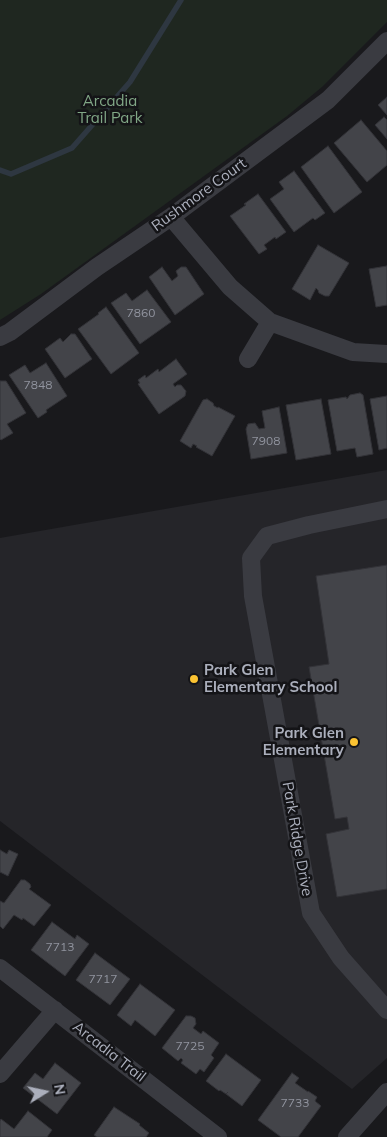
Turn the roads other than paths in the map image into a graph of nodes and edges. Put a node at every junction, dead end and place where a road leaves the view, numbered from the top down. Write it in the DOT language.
graph roads {
  1 [pos="387,41"];
  2 [pos="171,217"];
  3 [pos="270,322"];
  4 [pos="0,337"];
  5 [pos="387,354"];
  6 [pos="248,359"];
  7 [pos="387,509"];
  8 [pos="0,968"];
  9 [pos="55,1010"];
  10 [pos="387,1010"];
  11 [pos="0,1074"];
  12 [pos="387,1092"];
  13 [pos="218,1137"];
  14 [pos="347,1137"];
  1 -- 2 [label="street, Rushmore Court"];
  2 -- 3 [label="street"];
  2 -- 4 [label="street, Rushmore Court"];
  3 -- 5 [label="street"];
  3 -- 6 [label="street"];
  7 -- 10 [label="street, Park Ridge Drive"];
  8 -- 9 [label="street, Arcadia Trail"];
  9 -- 11 [label="street"];
  9 -- 13 [label="street, Arcadia Trail"];
  12 -- 14 [label="street"];
}
